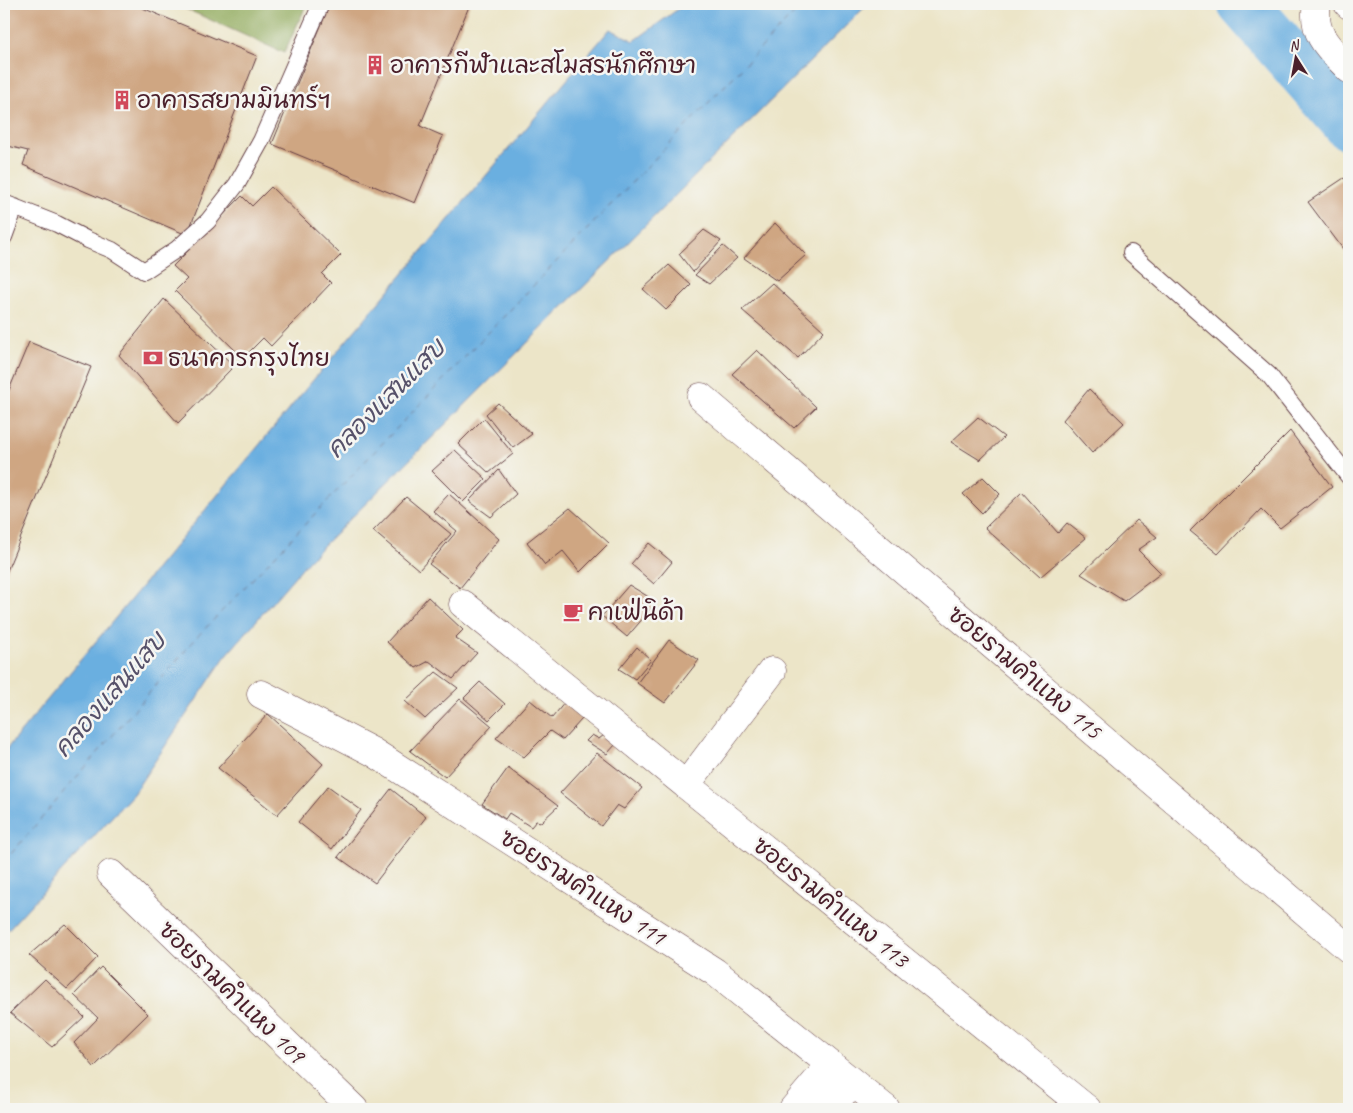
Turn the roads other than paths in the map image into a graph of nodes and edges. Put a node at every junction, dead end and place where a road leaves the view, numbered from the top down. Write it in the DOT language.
graph roads {
  1 [pos="320,4"];
  2 [pos="1317,4"];
  3 [pos="1349,69"];
  4 [pos="10,205"];
  5 [pos="4,237"];
  6 [pos="1131,253"];
  7 [pos="701,397"];
  8 [pos="1349,477"];
  9 [pos="463,604"];
  10 [pos="772,671"];
  11 [pos="261,694"];
  12 [pos="686,785"];
  13 [pos="111,874"];
  14 [pos="1349,949"];
  15 [pos="830,1064"];
  16 [pos="354,1109"];
  17 [pos="793,1109"];
  18 [pos="886,1109"];
  19 [pos="1086,1109"];
  1 -- 4 [label="lane"];
  2 -- 3 [label="street"];
  4 -- 5 [label="lane"];
  6 -- 8 [label="lane"];
  7 -- 14 [label="street, ซอยรามคำแหง 115"];
  9 -- 12 [label="street, ซอยรามคำแหง 113"];
  10 -- 12 [label="street"];
  11 -- 15 [label="street, ซอยรามคำแหง 111"];
  12 -- 19 [label="street, ซอยรามคำแหง 113"];
  13 -- 16 [label="street, ซอยรามคำแหง 109"];
  15 -- 17 [label="street"];
  15 -- 18 [label="street, ซอยรามคำแหง 111"];
}
